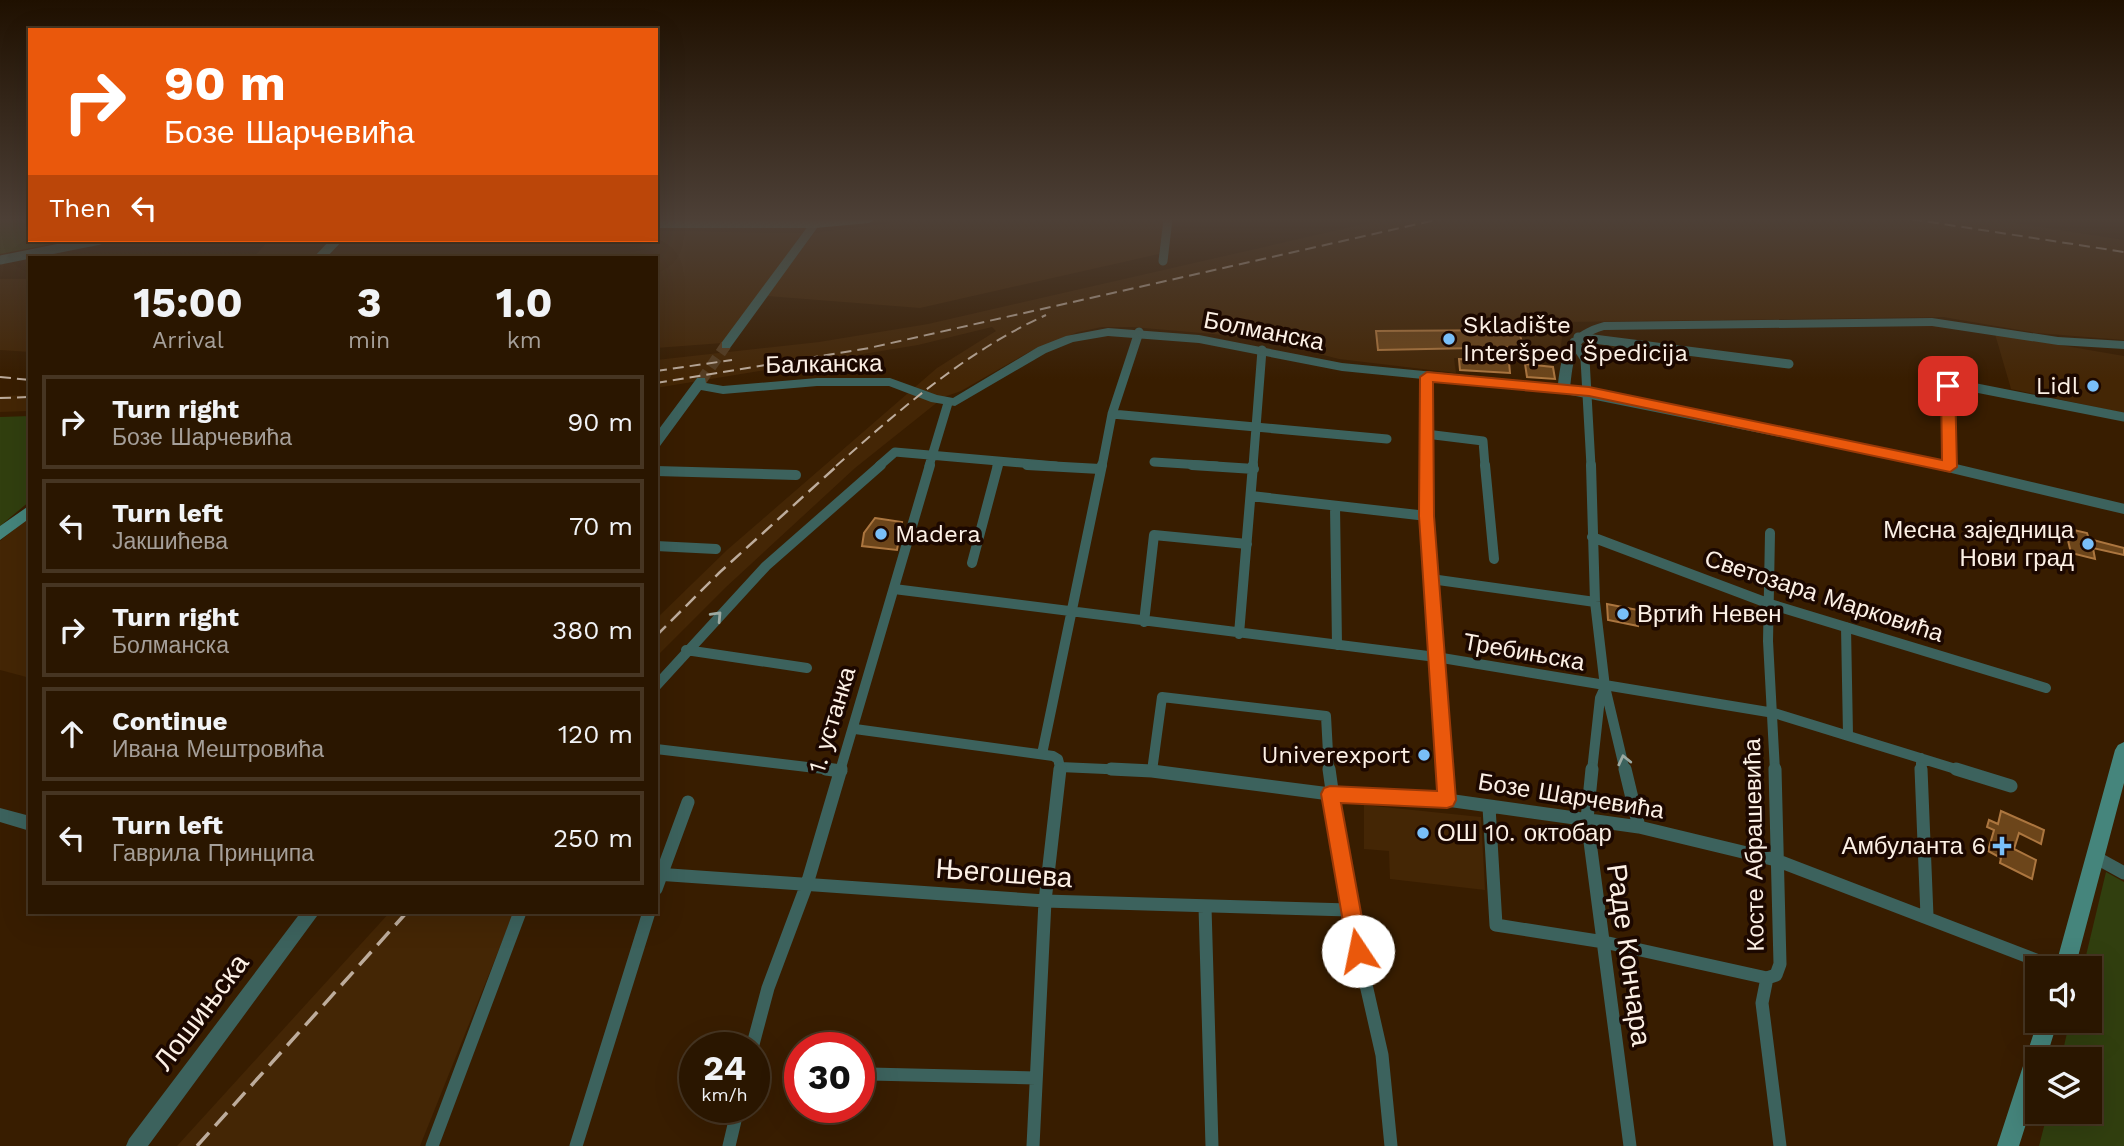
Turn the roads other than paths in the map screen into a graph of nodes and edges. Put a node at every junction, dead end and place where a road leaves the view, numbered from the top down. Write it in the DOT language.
graph roads {
  1 [pos="779,272"];
  2 [pos="1139,332"];
  3 [pos="1576,340"];
  4 [pos="726,345"];
  5 [pos="2124,345"];
  6 [pos="1262,350"];
  7 [pos="1789,364"];
  8 [pos="1427,377"];
  9 [pos="1564,389"];
  10 [pos="1589,391"];
  11 [pos="948,403"];
  12 [pos="1112,414"];
  13 [pos="2124,417"];
  14 [pos="1256,425"];
  15 [pos="1426,434"];
  16 [pos="1387,439"];
  17 [pos="658,440"];
  18 [pos="932,454"];
  19 [pos="1154,462"];
  20 [pos="998,463"];
  21 [pos="1950,467"];
  22 [pos="1100,469"];
  23 [pos="1254,469"];
  24 [pos="658,471"];
  25 [pos="796,475"];
  26 [pos="1251,496"];
  27 [pos="1335,506"];
  28 [pos="2124,509"];
  29 [pos="28,512"];
  30 [pos="1427,516"];
  31 [pos="1770,533"];
  32 [pos="0,534"];
  33 [pos="1592,537"];
  34 [pos="1247,544"];
  35 [pos="658,546"];
  36 [pos="716,549"];
  37 [pos="1494,559"];
  38 [pos="972,563"];
  39 [pos="1431,579"];
  40 [pos="894,589"];
  41 [pos="1595,602"];
  42 [pos="1770,604"];
  43 [pos="1074,612"];
  44 [pos="1144,622"];
  45 [pos="1846,627"];
  46 [pos="1239,634"];
  47 [pos="1337,645"];
  48 [pos="686,650"];
  49 [pos="1436,657"];
  50 [pos="807,668"];
  51 [pos="658,684"];
  52 [pos="1605,687"];
  53 [pos="2046,688"];
  54 [pos="1774,713"];
  55 [pos="855,729"];
  56 [pos="1848,735"];
  57 [pos="658,749"];
  58 [pos="2124,750"];
  59 [pos="1042,754"];
  60 [pos="1921,758"];
  61 [pos="1060,767"];
  62 [pos="841,771"];
  63 [pos="1152,771"];
  64 [pos="2011,786"];
  65 [pos="1330,794"];
  66 [pos="1447,800"];
  67 [pos="688,802"];
  68 [pos="1489,807"];
  69 [pos="0,815"];
  70 [pos="1587,819"];
  71 [pos="28,823"];
  72 [pos="1639,827"];
  73 [pos="2095,857"];
  74 [pos="1776,860"];
  75 [pos="2124,873"];
  76 [pos="659,874"];
  77 [pos="807,884"];
  78 [pos="1045,901"];
  79 [pos="1205,907"];
  80 [pos="1349,910"];
  81 [pos="310,914"];
  82 [pos="519,914"];
  83 [pos="648,914"];
  84 [pos="1927,916"];
  85 [pos="1604,942"];
  86 [pos="2027,956"];
  87 [pos="2068,956"];
  88 [pos="1767,978"];
  89 [pos="756,1032"];
  90 [pos="2044,1033"];
  91 [pos="875,1074"];
  92 [pos="1036,1079"];
  93 [pos="734,1123"];
  94 [pos="136,1146"];
  95 [pos="432,1146"];
  96 [pos="576,1146"];
  97 [pos="729,1146"];
  98 [pos="1033,1146"];
  99 [pos="1212,1146"];
  100 [pos="1391,1146"];
  101 [pos="1630,1146"];
  102 [pos="1780,1146"];
  103 [pos="2008,1146"];
  1 -- 4 [label="street"];
  2 -- 6 [label="street, Болманска"];
  2 -- 11 [label="street, Болманска"];
  2 -- 12 [label="street"];
  3 -- 5 [label="street"];
  3 -- 7 [label="street"];
  3 -- 9 [label="street"];
  3 -- 10 [label="street, Раде Кончара"];
  6 -- 8 [label="street, Болманска"];
  6 -- 14 [label="street"];
  8 -- 9 [label="street, Болманска"];
  8 -- 15 [label="street"];
  9 -- 10 [label="street, Болманска"];
  10 -- 21 [label="street, Болманска"];
  10 -- 33 [label="street, Раде Кончара"];
  11 -- 17 [label="street, Балканска"];
  11 -- 18 [label="street, 1. устанка"];
  12 -- 14 [label="street"];
  12 -- 22 [label="street"];
  13 -- 21 [label="street"];
  14 -- 16 [label="street"];
  14 -- 23 [label="street"];
  15 -- 30 [label="street"];
  15 -- 37 [label="street"];
  18 -- 20 [label="street"];
  18 -- 40 [label="street, 1. устанка"];
  48 -- 18 [label="street, one-way"];
  19 -- 23 [label="street"];
  20 -- 22 [label="street"];
  20 -- 38 [label="street"];
  21 -- 28 [label="street, Болманска"];
  22 -- 43 [label="street"];
  23 -- 26 [label="street"];
  24 -- 25 [label="street"];
  26 -- 27 [label="street"];
  26 -- 34 [label="street"];
  27 -- 30 [label="street"];
  27 -- 47 [label="street"];
  29 -- 32 [label="main road"];
  30 -- 39 [label="street"];
  31 -- 42 [label="street, Косте Абрашевића"];
  33 -- 41 [label="street, Раде Кончара"];
  33 -- 42 [label="street, Светозара Марковића"];
  34 -- 44 [label="street"];
  34 -- 46 [label="street"];
  35 -- 36 [label="street"];
  39 -- 41 [label="street"];
  39 -- 49 [label="street"];
  40 -- 43 [label="street, Требињска"];
  40 -- 55 [label="street, 1. устанка"];
  41 -- 52 [label="street, Раде Кончара"];
  42 -- 45 [label="street, Светозара Марковића"];
  42 -- 54 [label="street, Косте Абрашевића"];
  43 -- 44 [label="street, Требињска"];
  43 -- 59 [label="street"];
  44 -- 46 [label="street, Требињска"];
  45 -- 53 [label="street, Светозара Марковића"];
  45 -- 56 [label="street"];
  46 -- 47 [label="street, Требињска"];
  47 -- 49 [label="street, Требињска"];
  48 -- 50 [label="street"];
  48 -- 51 [label="street"];
  49 -- 52 [label="street, Требињска"];
  49 -- 66 [label="street"];
  52 -- 54 [label="street, Требињска"];
  52 -- 70 [label="street, Раде Кончара"];
  72 -- 52 [label="street, Раде Кончара, one-way"];
  54 -- 56 [label="street, Требињска"];
  54 -- 74 [label="street, Косте Абрашевића"];
  55 -- 59 [label="street"];
  55 -- 62 [label="street, 1. устанка"];
  56 -- 60 [label="street, Требињска"];
  57 -- 62 [label="street"];
  58 -- 73 [label="main road"];
  59 -- 61 [label="street"];
  60 -- 64 [label="street, Требињска"];
  60 -- 84 [label="street"];
  61 -- 63 [label="street, Бозе Шарчевића"];
  61 -- 78 [label="street"];
  62 -- 77 [label="street, 1. устанка"];
  63 -- 65 [label="street, Бозе Шарчевића"];
  63 -- 65 [label="street"];
  65 -- 66 [label="street, Бозе Шарчевића"];
  65 -- 80 [label="street"];
  66 -- 68 [label="street, Бозе Шарчевића"];
  67 -- 76 [label="street"];
  68 -- 70 [label="street, Бозе Шарчевића"];
  68 -- 85 [label="street"];
  69 -- 71 [label="street"];
  70 -- 72 [label="street, Бозе Шарчевића"];
  70 -- 85 [label="street, Раде Кончара"];
  72 -- 74 [label="street, Бозе Шарчевића"];
  73 -- 75 [label="street"];
  73 -- 87 [label="main road"];
  74 -- 84 [label="street, Бозе Шарчевића"];
  74 -- 88 [label="street, Косте Абрашевића"];
  76 -- 77 [label="street, Његошева"];
  77 -- 78 [label="street, Његошева"];
  77 -- 89 [label="street, 1. устанка"];
  78 -- 79 [label="street, Његошева"];
  78 -- 92 [label="street"];
  79 -- 80 [label="street, Његошева"];
  79 -- 99 [label="street"];
  80 -- 100 [label="street"];
  81 -- 94 [label="street, Лошињска"];
  82 -- 95 [label="street"];
  83 -- 96 [label="street"];
  84 -- 86 [label="street, Бозе Шарчевића"];
  85 -- 88 [label="street"];
  85 -- 101 [label="street, Раде Кончара"];
  88 -- 102 [label="street, Косте Абрашевића"];
  90 -- 103 [label="main road"];
  91 -- 92 [label="street"];
  92 -- 98 [label="street"];
  93 -- 97 [label="street"];
}
